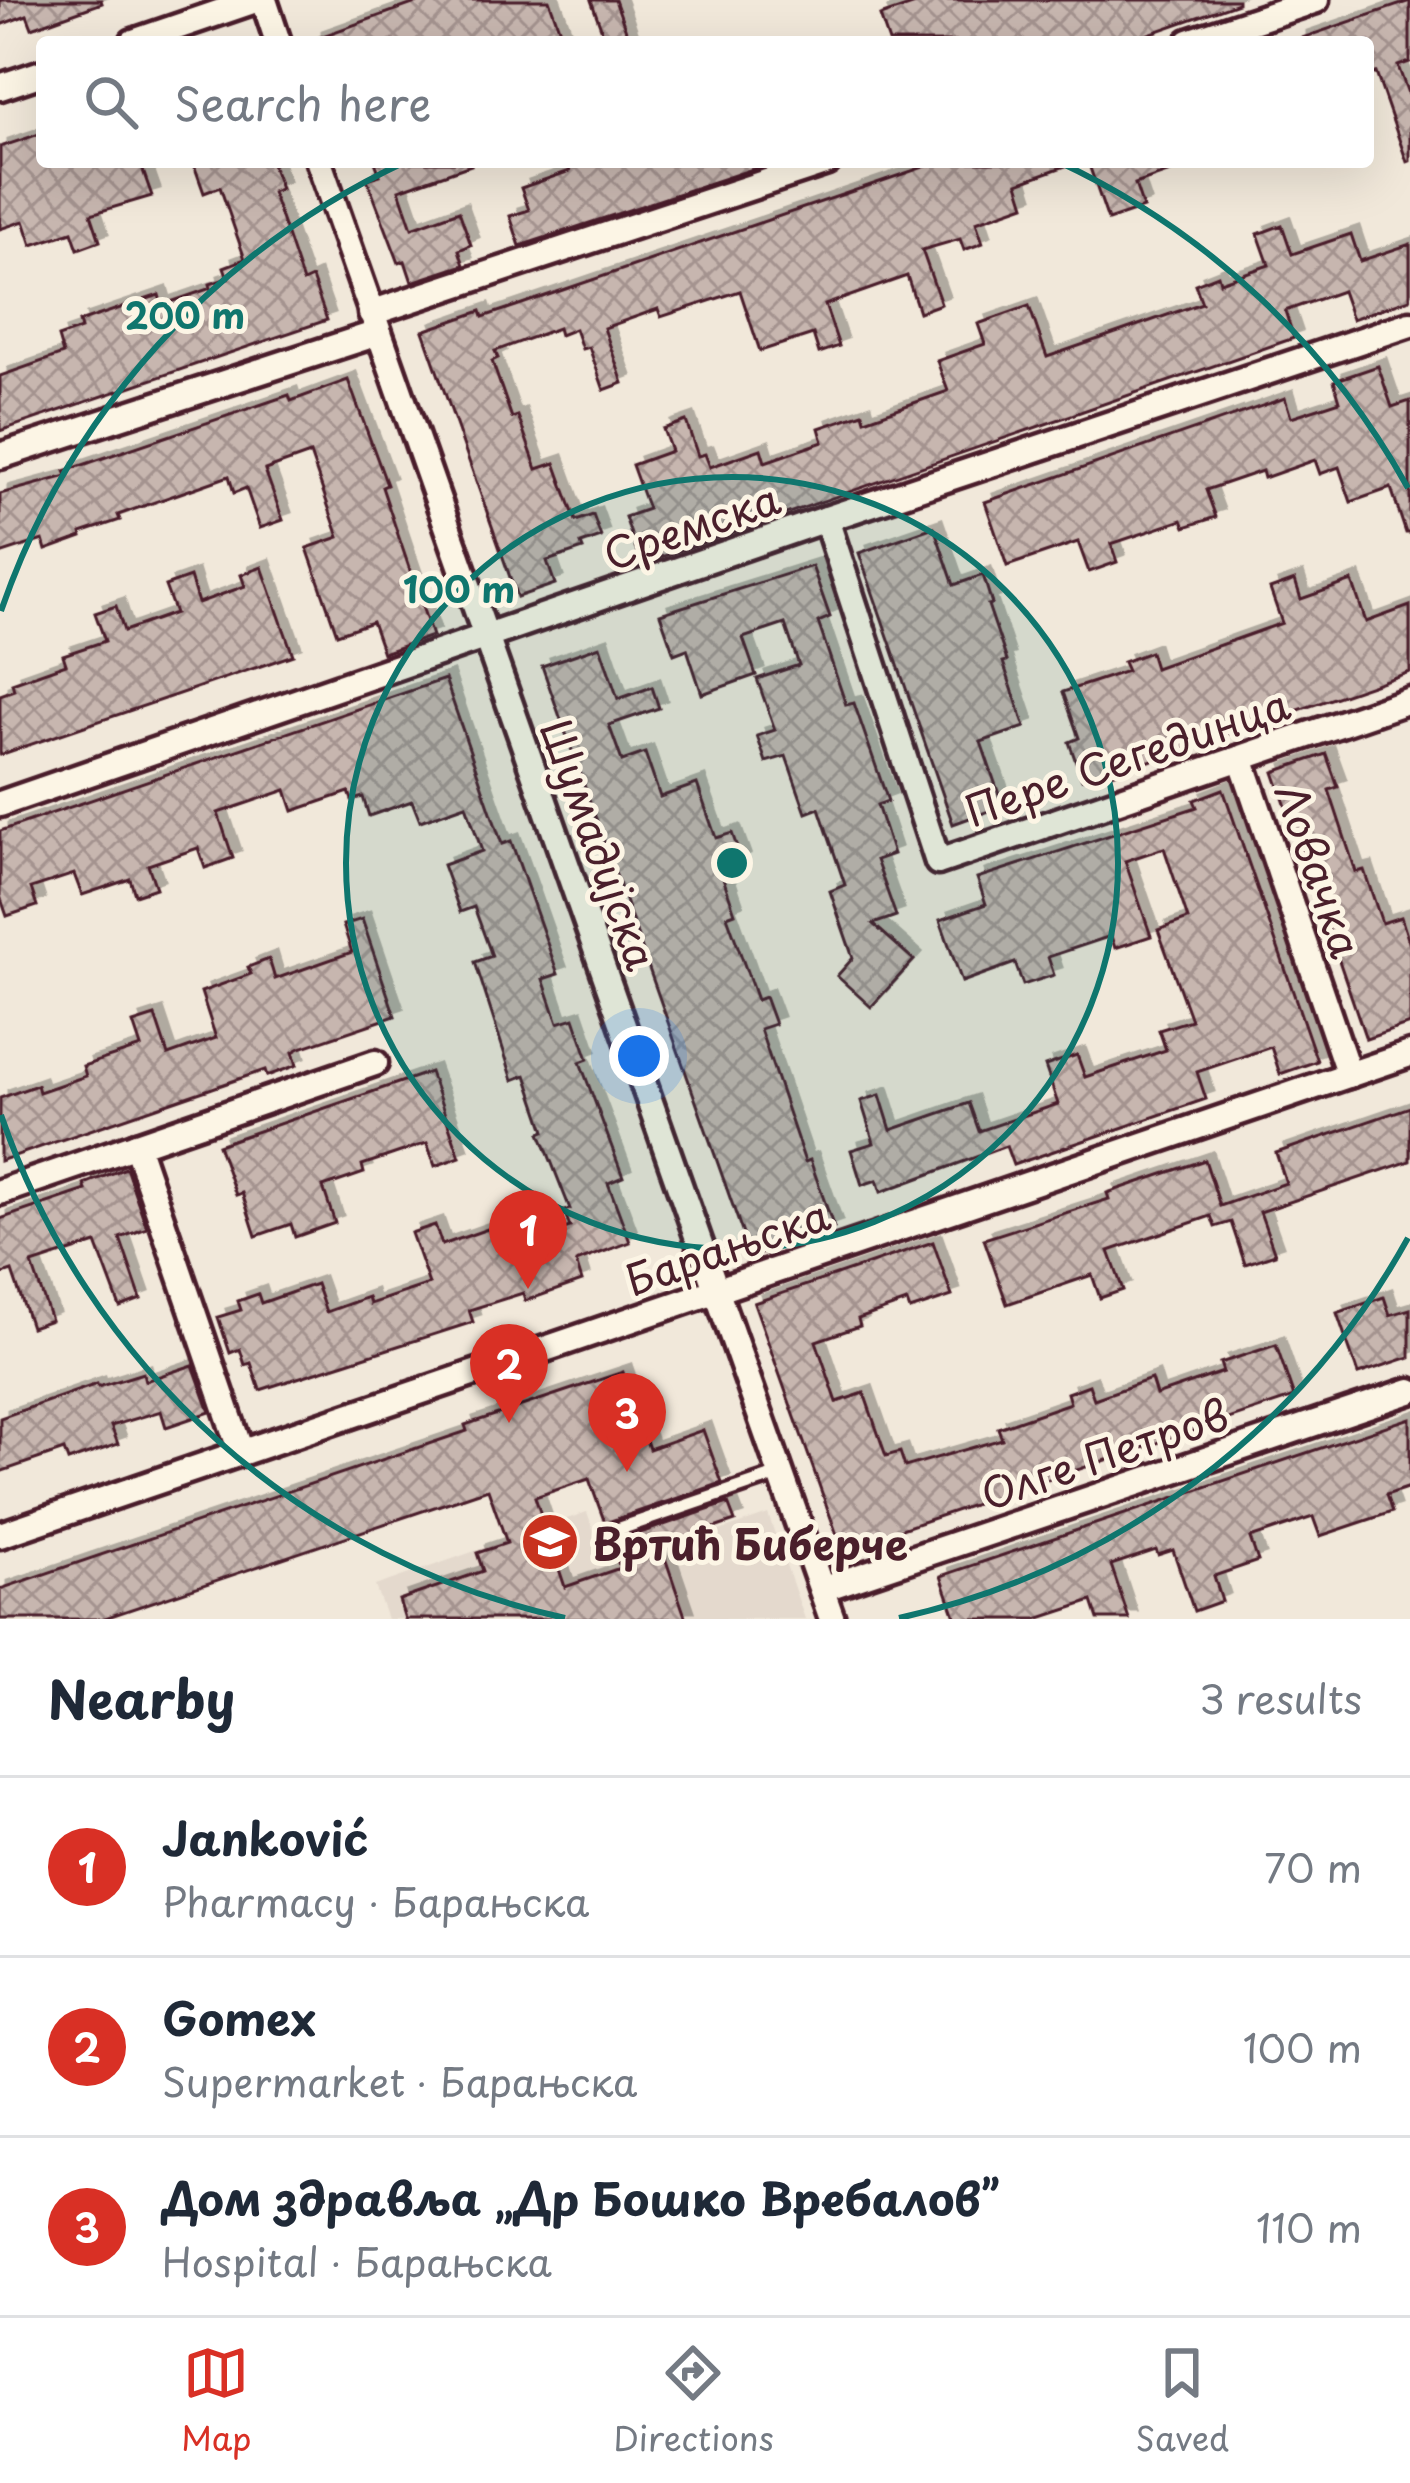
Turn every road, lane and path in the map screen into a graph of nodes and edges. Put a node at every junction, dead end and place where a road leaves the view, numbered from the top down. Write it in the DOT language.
graph roads {
  1 [pos="260,0"];
  2 [pos="1316,0"];
  3 [pos="151,36"];
  4 [pos="275,36"];
  5 [pos="1207,36"];
  6 [pos="36,75"];
  7 [pos="0,87"];
  8 [pos="321,168"];
  9 [pos="810,168"];
  10 [pos="374,323"];
  11 [pos="1410,324"];
  12 [pos="0,456"];
  13 [pos="826,519"];
  14 [pos="485,639"];
  15 [pos="1410,700"];
  16 [pos="1240,758"];
  17 [pos="0,804"];
  18 [pos="1410,1054"];
  19 [pos="376,1064"];
  20 [pos="1349,1075"];
  21 [pos="136,1145"];
  22 [pos="0,1192"];
  23 [pos="717,1291"];
  24 [pos="1410,1391"];
  25 [pos="242,1452"];
  26 [pos="782,1473"];
  27 [pos="608,1533"];
  28 [pos="0,1534"];
  29 [pos="822,1589"];
  30 [pos="832,1619"];
  1 -- 3 [label="street"];
  1 -- 4 [label="street"];
  2 -- 5 [label="street"];
  6 -- 7 [label="street"];
  8 -- 10 [label="street, Шумадијска"];
  9 -- 10 [label="street"];
  10 -- 12 [label="street"];
  10 -- 14 [label="street, Шумадијска"];
  11 -- 13 [label="street, Сремска"];
  13 -- 14 [label="street, Сремска"];
  13 -- 16 [label="street, Пере Сегединца"];
  14 -- 17 [label="street, Сремска"];
  14 -- 23 [label="street, Шумадијска"];
  15 -- 16 [label="street, Пере Сегединца"];
  16 -- 20 [label="street, Ловачка"];
  18 -- 20 [label="street, Барањска"];
  19 -- 21 [label="street"];
  20 -- 23 [label="street, Барањска"];
  21 -- 22 [label="street"];
  21 -- 25 [label="street"];
  23 -- 25 [label="street, Барањска"];
  23 -- 26 [label="street, Шумадијска"];
  24 -- 29 [label="street, Олге Петров"];
  25 -- 28 [label="street, Барањска"];
  26 -- 27 [label="lane"];
  26 -- 29 [label="street, Шумадијска"];
  29 -- 30 [label="street, Шумадијска"];
}
